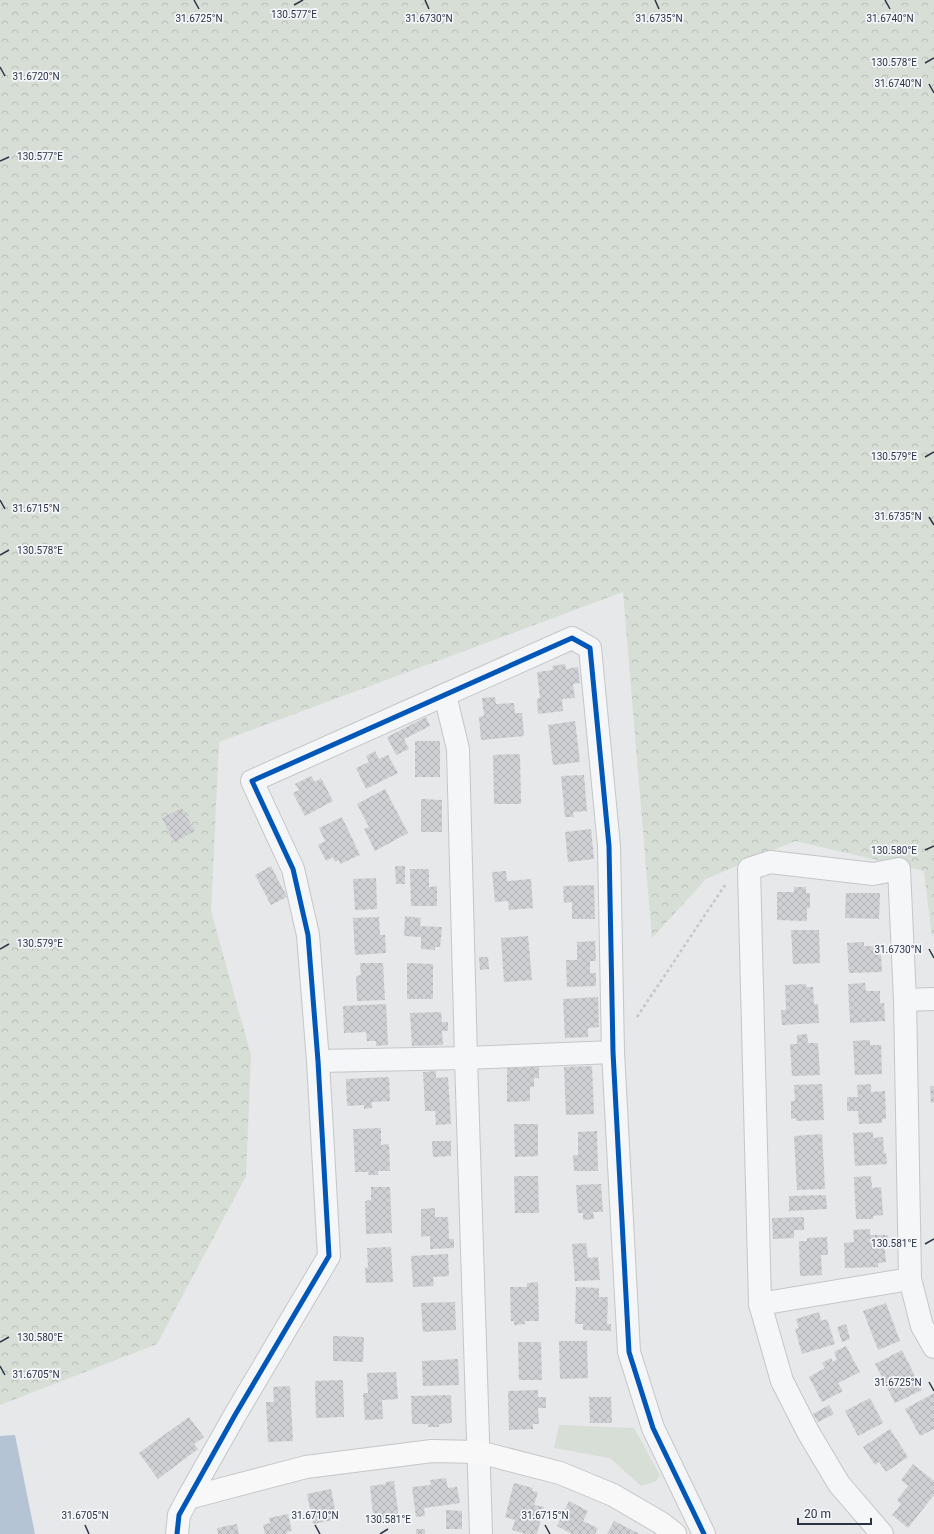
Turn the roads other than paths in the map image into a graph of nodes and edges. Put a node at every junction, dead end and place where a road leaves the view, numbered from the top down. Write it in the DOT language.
graph roads {
  1 [pos="445,695"];
  2 [pos="934,999"];
  3 [pos="905,1000"];
  4 [pos="614,1052"];
  5 [pos="466,1058"];
  6 [pos="318,1061"];
  7 [pos="910,1279"];
  8 [pos="760,1304"];
  9 [pos="934,1347"];
  10 [pos="479,1452"];
  11 [pos="188,1498"];
  12 [pos="177,1534"];
  13 [pos="481,1534"];
  14 [pos="675,1534"];
  15 [pos="704,1534"];
  16 [pos="882,1534"];
  1 -- 4 [label="street"];
  1 -- 5 [label="street"];
  1 -- 6 [label="street"];
  2 -- 3 [label="street"];
  3 -- 7 [label="street"];
  3 -- 8 [label="street"];
  4 -- 5 [label="street"];
  4 -- 15 [label="street"];
  5 -- 6 [label="street"];
  5 -- 10 [label="street"];
  6 -- 11 [label="street"];
  7 -- 8 [label="street"];
  7 -- 9 [label="street"];
  8 -- 16 [label="street"];
  10 -- 11 [label="street"];
  10 -- 13 [label="street"];
  10 -- 14 [label="street"];
  11 -- 12 [label="street"];
}
